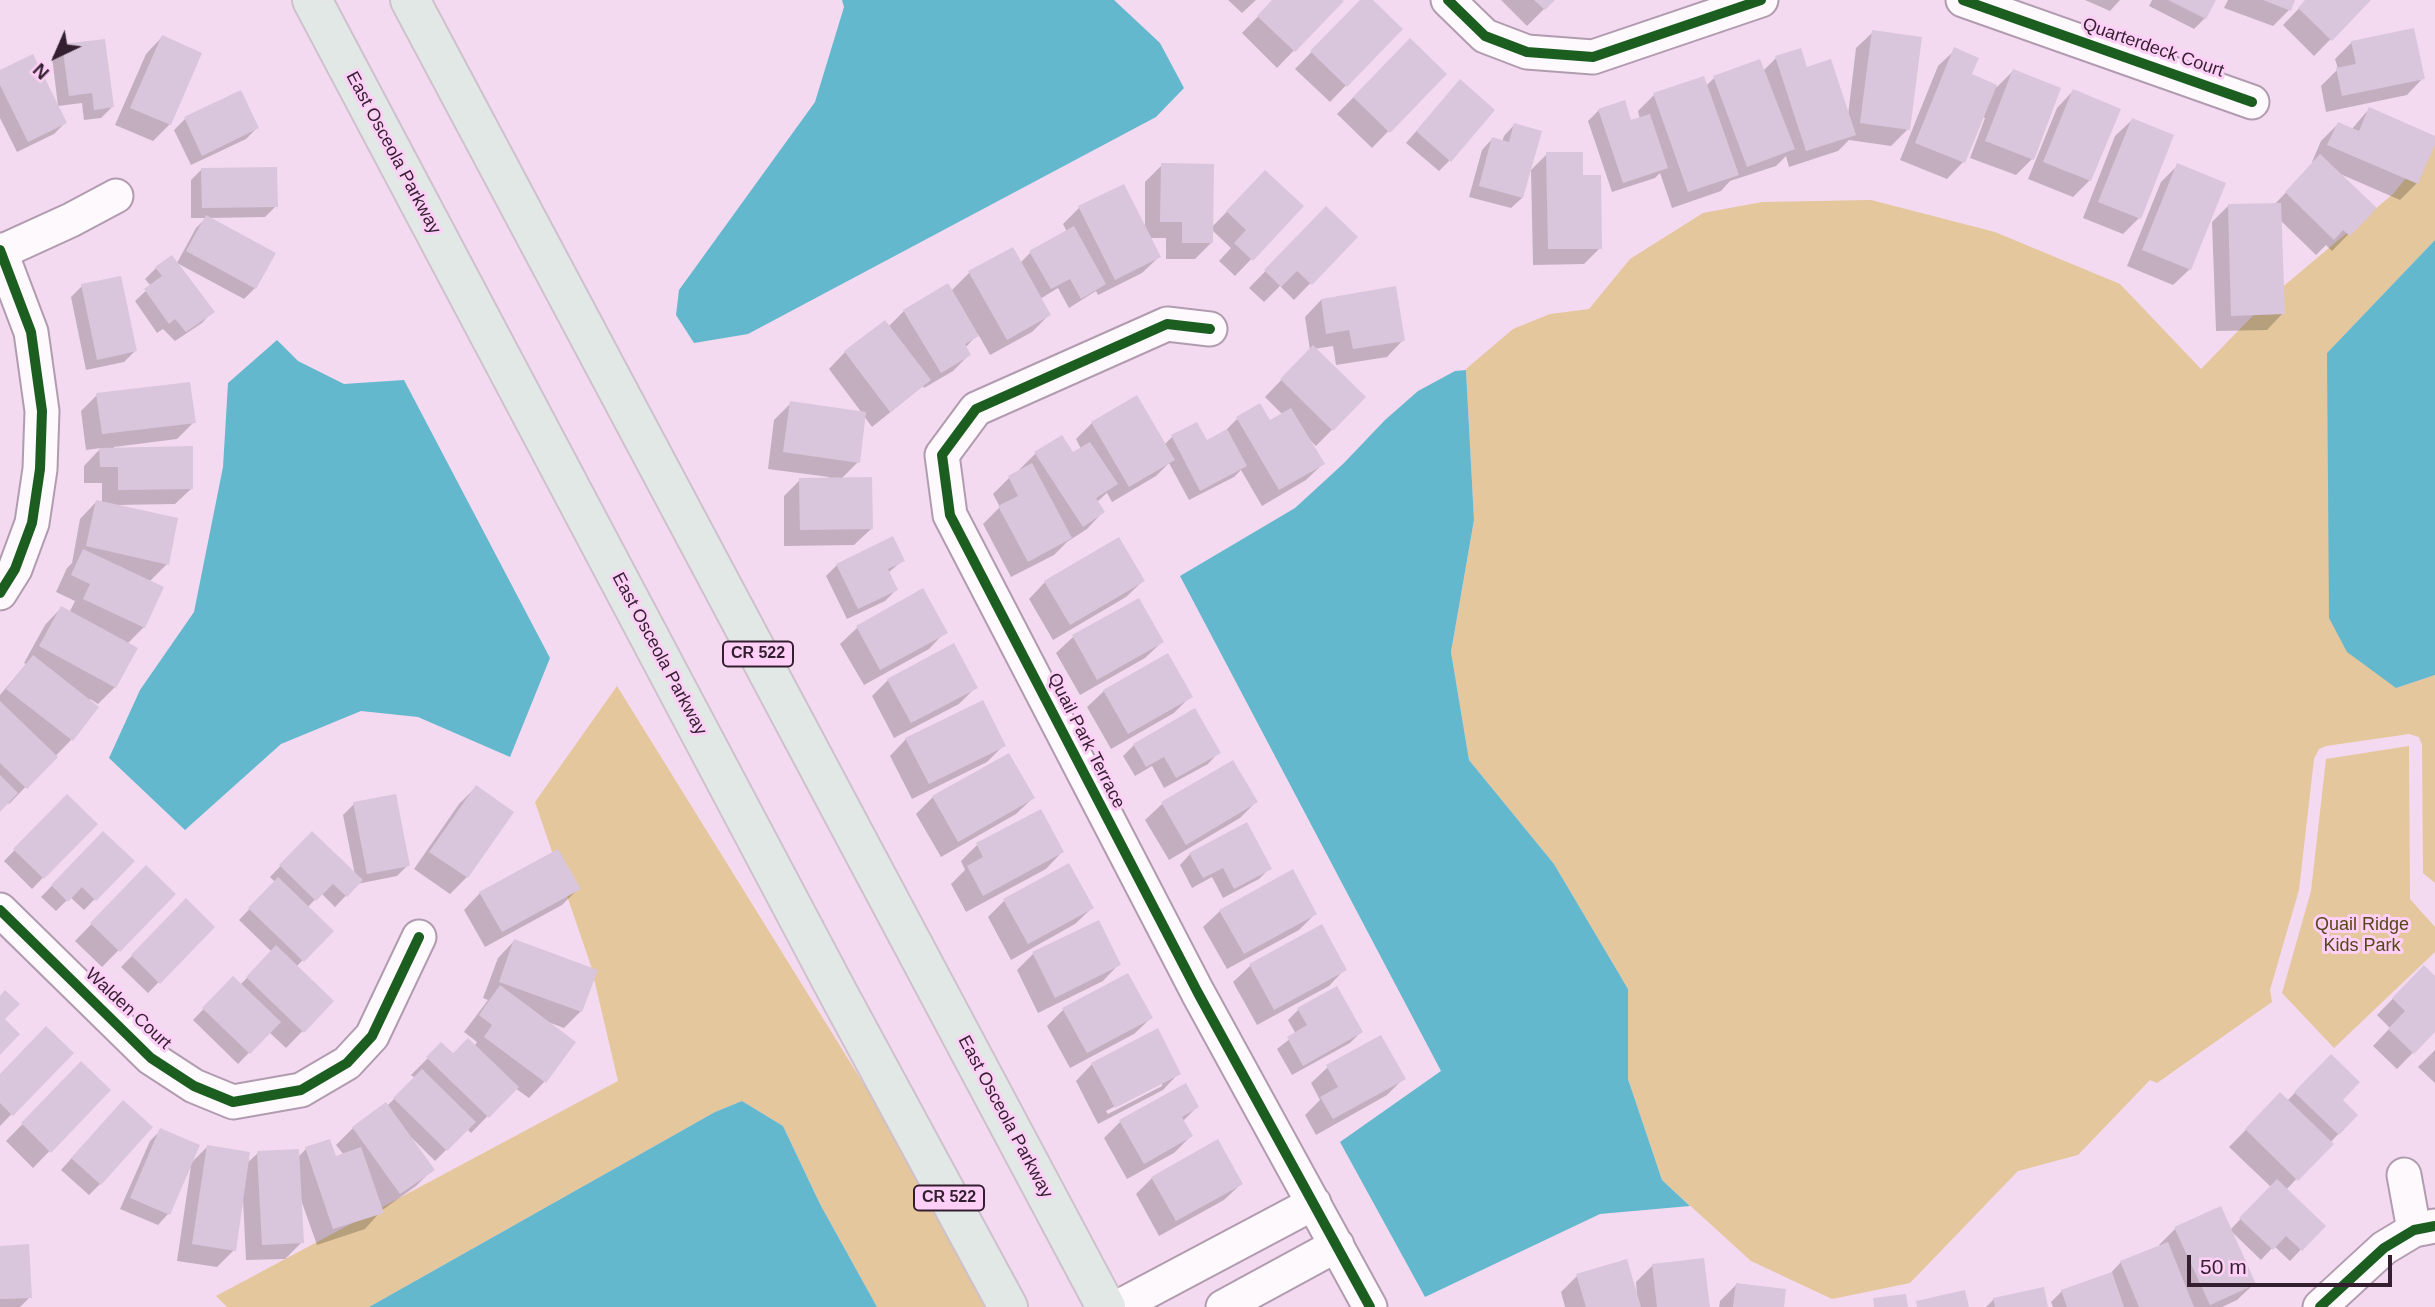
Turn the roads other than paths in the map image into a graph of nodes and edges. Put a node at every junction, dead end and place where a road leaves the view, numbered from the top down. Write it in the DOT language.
graph roads {
  1 [pos="312,0"];
  2 [pos="410,0"];
  3 [pos="1448,0"];
  4 [pos="1761,0"];
  5 [pos="1963,0"];
  6 [pos="2252,102"];
  7 [pos="116,196"];
  8 [pos="0,251"];
  9 [pos="1210,330"];
  10 [pos="0,593"];
  11 [pos="0,910"];
  12 [pos="419,937"];
  13 [pos="2404,1175"];
  14 [pos="1314,1203"];
  15 [pos="2425,1228"];
  16 [pos="1337,1245"];
  17 [pos="1008,1307"];
  18 [pos="1106,1307"];
  19 [pos="1118,1307"];
  20 [pos="1223,1307"];
  21 [pos="1370,1307"];
  22 [pos="2320,1307"];
  1 -- 17 [label="main road, East Osceola Parkway / CR 522"];
  2 -- 18 [label="main road, East Osceola Parkway / CR 522"];
  3 -- 4 [label="street"];
  5 -- 6 [label="street, Quarterdeck Court"];
  7 -- 8 [label="street"];
  8 -- 10 [label="street"];
  9 -- 14 [label="street, Quail Park Terrace"];
  11 -- 12 [label="street, Walden Court"];
  13 -- 15 [label="street"];
  14 -- 16 [label="street, Quail Park Terrace"];
  14 -- 19 [label="street"];
  15 -- 22 [label="street"];
  16 -- 20 [label="street"];
  16 -- 21 [label="street, Quail Park Terrace"];
}
